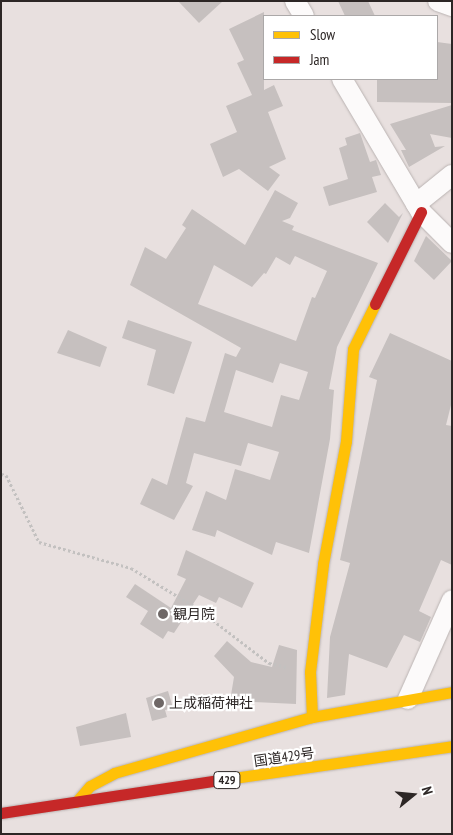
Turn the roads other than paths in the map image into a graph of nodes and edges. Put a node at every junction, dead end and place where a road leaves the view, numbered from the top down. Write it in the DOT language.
graph roads {
  1 [pos="295,1"];
  2 [pos="438,1"];
  3 [pos="452,6"];
  4 [pos="303,15"];
  5 [pos="343,80"];
  6 [pos="452,175"];
  7 [pos="419,208"];
  8 [pos="452,243"];
  9 [pos="452,600"];
  10 [pos="452,692"];
  11 [pos="408,699"];
  12 [pos="312,716"];
  13 [pos="452,746"];
  14 [pos="76,802"];
  15 [pos="1,812"];
  1 -- 4 [label="street"];
  2 -- 3 [label="street"];
  5 -- 7 [label="street"];
  6 -- 7 [label="street"];
  7 -- 8 [label="street"];
  7 -- 12 [label="main road"];
  9 -- 11 [label="street"];
  10 -- 11 [label="main road"];
  11 -- 12 [label="main road"];
  12 -- 14 [label="main road"];
  13 -- 14 [label="main road, 国道429号 / 429"];
  14 -- 15 [label="main road, 国道429号 / 429"];
}
